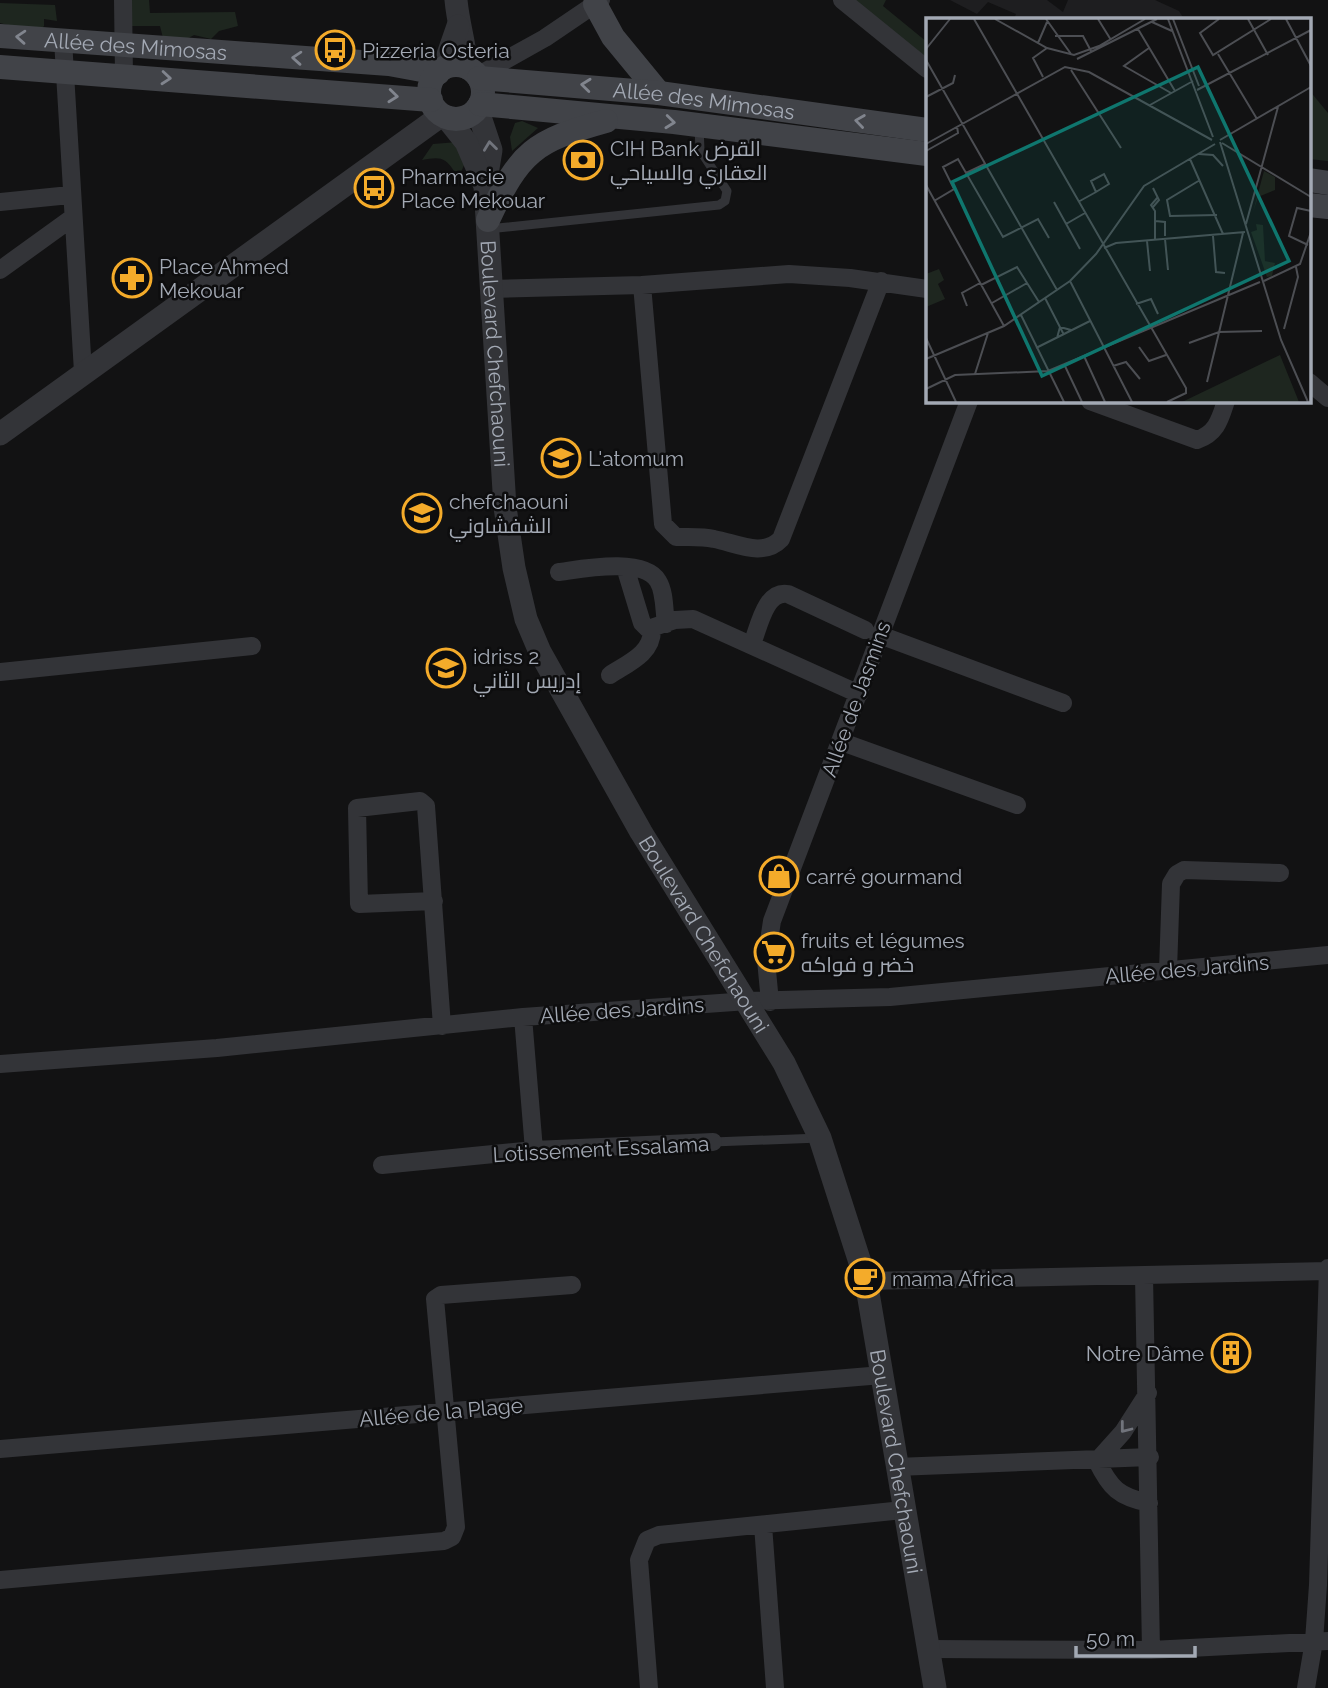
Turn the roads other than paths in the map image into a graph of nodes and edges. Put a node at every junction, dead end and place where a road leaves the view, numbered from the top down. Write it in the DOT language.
graph roads {
  1 [pos="123,0"];
  2 [pos="456,0"];
  3 [pos="842,0"];
  4 [pos="598,2"];
  5 [pos="0,36"];
  6 [pos="63,40"];
  7 [pos="125,45"];
  8 [pos="0,67"];
  9 [pos="926,68"];
  10 [pos="64,71"];
  11 [pos="461,73"];
  12 [pos="124,75"];
  13 [pos="659,93"];
  14 [pos="479,106"];
  15 [pos="439,111"];
  16 [pos="621,117"];
  17 [pos="699,125"];
  18 [pos="926,130"];
  19 [pos="926,154"];
  20 [pos="1310,180"];
  21 [pos="1328,183"];
  22 [pos="485,186"];
  23 [pos="70,195"];
  24 [pos="0,202"];
  25 [pos="1310,205"];
  26 [pos="1328,207"];
  27 [pos="72,218"];
  28 [pos="488,225"];
  29 [pos="0,270"];
  30 [pos="881,281"];
  31 [pos="642,285"];
  32 [pos="491,289"];
  33 [pos="926,289"];
  34 [pos="83,372"];
  35 [pos="1310,383"];
  36 [pos="1328,398"];
  37 [pos="969,402"];
  38 [pos="1093,402"];
  39 [pos="1226,402"];
  40 [pos="0,434"];
  41 [pos="625,567"];
  42 [pos="559,572"];
  43 [pos="659,627"];
  44 [pos="872,632"];
  45 [pos="752,645"];
  46 [pos="252,646"];
  47 [pos="0,672"];
  48 [pos="610,675"];
  49 [pos="859,694"];
  50 [pos="1063,703"];
  51 [pos="842,742"];
  52 [pos="1017,805"];
  53 [pos="1280,873"];
  54 [pos="434,901"];
  55 [pos="1328,955"];
  56 [pos="1168,970"];
  57 [pos="759,1002"];
  58 [pos="523,1017"];
  59 [pos="442,1026"];
  60 [pos="0,1064"];
  61 [pos="820,1138"];
  62 [pos="713,1142"];
  63 [pos="534,1150"];
  64 [pos="382,1165"];
  65 [pos="1328,1270"];
  66 [pos="1144,1276"];
  67 [pos="866,1281"];
  68 [pos="572,1285"];
  69 [pos="882,1375"];
  70 [pos="1148,1393"];
  71 [pos="1326,1402"];
  72 [pos="446,1412"];
  73 [pos="0,1449"];
  74 [pos="1150,1457"];
  75 [pos="1097,1461"];
  76 [pos="896,1467"];
  77 [pos="1149,1503"];
  78 [pos="903,1510"];
  79 [pos="763,1525"];
  80 [pos="1324,1531"];
  81 [pos="0,1580"];
  82 [pos="1321,1641"];
  83 [pos="929,1649"];
  84 [pos="1152,1650"];
  85 [pos="649,1688"];
  86 [pos="775,1688"];
  87 [pos="935,1688"];
  88 [pos="1306,1688"];
  1 -- 7 [label="street"];
  2 -- 11 [label="street"];
  3 -- 9 [label="street"];
  4 -- 11 [label="street"];
  4 -- 13 [label="main road"];
  6 -- 5 [label="main road, Allée des Mimosas, one-way"];
  6 -- 7 [label="main road, Allée des Mimosas"];
  6 -- 10 [label="street"];
  11 -- 7 [label="main road, Allée des Mimosas, one-way"];
  7 -- 12 [label="street"];
  8 -- 10 [label="main road, Allée des Mimosas"];
  10 -- 12 [label="main road, Allée des Mimosas"];
  10 -- 23 [label="street"];
  13 -- 11 [label="main road, Allée des Mimosas, one-way"];
  11 -- 14 [label="main road"];
  11 -- 15 [label="main road"];
  12 -- 15 [label="main road, Allée des Mimosas, one-way"];
  18 -- 13 [label="main road, Allée des Mimosas, one-way"];
  14 -- 15 [label="main road"];
  14 -- 16 [label="main road, Allée des Mimosas"];
  22 -- 14 [label="street, Boulevard Chefchaouni, one-way"];
  15 -- 22 [label="street, Boulevard Chefchaouni"];
  15 -- 34 [label="street"];
  16 -- 17 [label="main road, Allée des Mimosas, one-way"];
  16 -- 28 [label="main road"];
  17 -- 19 [label="main road, Allée des Mimosas"];
  17 -- 28 [label="lane"];
  20 -- 21 [label="main road"];
  22 -- 28 [label="street, Boulevard Chefchaouni"];
  23 -- 24 [label="street"];
  23 -- 27 [label="street"];
  25 -- 26 [label="main road"];
  27 -- 29 [label="street"];
  27 -- 34 [label="street"];
  28 -- 32 [label="street, Boulevard Chefchaouni"];
  30 -- 31 [label="street"];
  30 -- 31 [label="street"];
  30 -- 33 [label="street"];
  31 -- 32 [label="street"];
  32 -- 57 [label="street, Boulevard Chefchaouni"];
  34 -- 40 [label="street"];
  35 -- 36 [label="street"];
  37 -- 44 [label="street, Allée de Jasmins"];
  38 -- 39 [label="street"];
  41 -- 42 [label="street"];
  41 -- 43 [label="street"];
  41 -- 43 [label="street"];
  43 -- 45 [label="street"];
  43 -- 48 [label="street"];
  44 -- 45 [label="street"];
  44 -- 49 [label="street, Allée de Jasmins"];
  44 -- 50 [label="street"];
  45 -- 49 [label="street"];
  46 -- 47 [label="street"];
  49 -- 51 [label="street, Allée de Jasmins"];
  51 -- 52 [label="street"];
  51 -- 57 [label="street, Allée de Jasmins"];
  53 -- 56 [label="street"];
  54 -- 54 [label="street"];
  54 -- 59 [label="street"];
  55 -- 56 [label="street, Allée des Jardins"];
  56 -- 57 [label="street, Allée des Jardins"];
  57 -- 58 [label="street, Allée des Jardins"];
  57 -- 61 [label="street, Boulevard Chefchaouni"];
  58 -- 59 [label="street, Allée des Jardins"];
  58 -- 63 [label="street"];
  59 -- 60 [label="street, Allée des Jardins"];
  61 -- 62 [label="lane, Lotissement Essalama"];
  61 -- 67 [label="street, Boulevard Chefchaouni"];
  62 -- 63 [label="street, Lotissement Essalama"];
  63 -- 64 [label="street, Lotissement Essalama"];
  65 -- 66 [label="street"];
  65 -- 71 [label="street"];
  66 -- 67 [label="street"];
  66 -- 70 [label="street"];
  67 -- 69 [label="street, Boulevard Chefchaouni"];
  68 -- 72 [label="street"];
  69 -- 72 [label="street, Allée de la Plage"];
  69 -- 76 [label="street, Boulevard Chefchaouni"];
  70 -- 74 [label="street"];
  70 -- 75 [label="street, one-way"];
  71 -- 80 [label="street"];
  72 -- 73 [label="street, Allée de la Plage"];
  72 -- 81 [label="street"];
  74 -- 75 [label="street"];
  74 -- 77 [label="street"];
  75 -- 76 [label="street"];
  75 -- 77 [label="street"];
  76 -- 78 [label="street, Boulevard Chefchaouni"];
  77 -- 84 [label="street"];
  78 -- 79 [label="street"];
  78 -- 83 [label="street, Boulevard Chefchaouni"];
  79 -- 85 [label="street"];
  79 -- 86 [label="street"];
  80 -- 82 [label="street"];
  82 -- 84 [label="street"];
  82 -- 88 [label="street"];
  83 -- 84 [label="street"];
  83 -- 87 [label="street, Boulevard Chefchaouni"];
}
